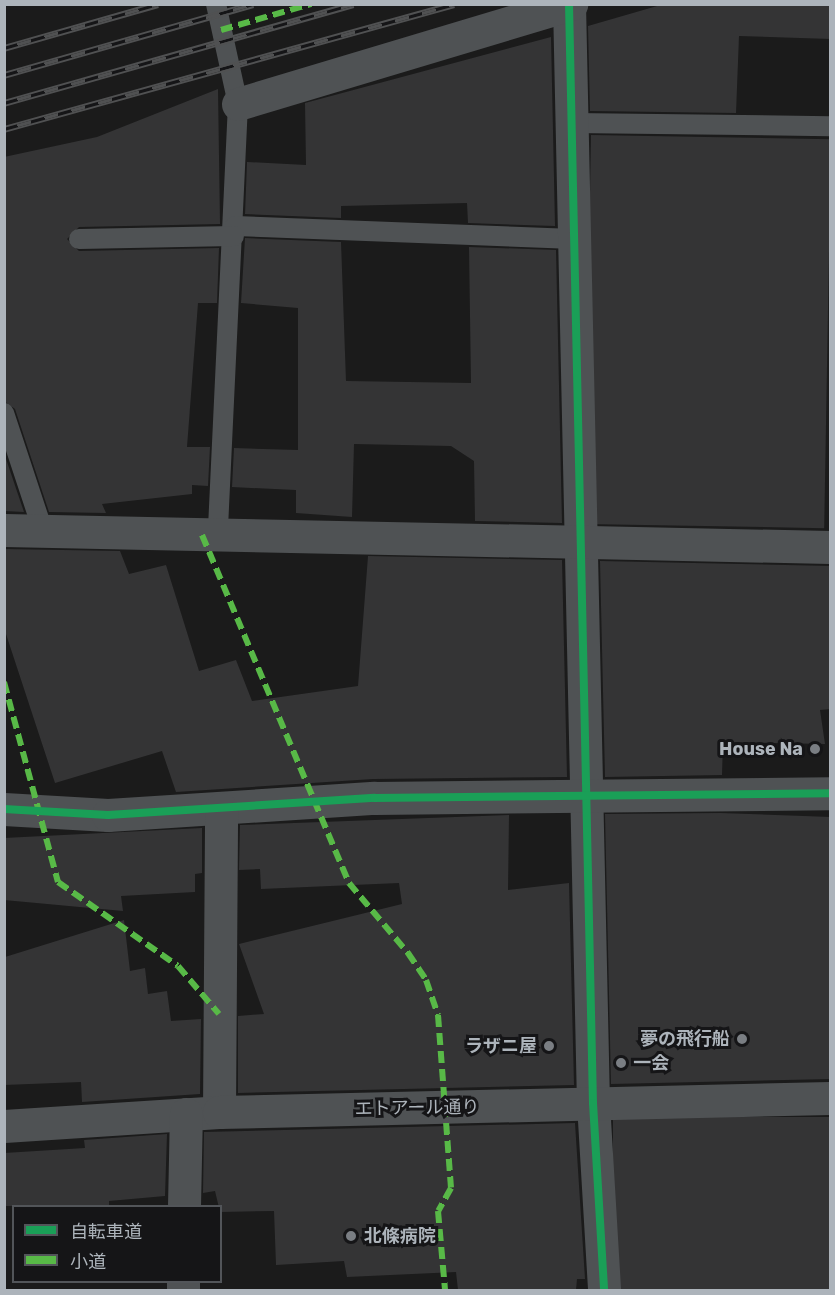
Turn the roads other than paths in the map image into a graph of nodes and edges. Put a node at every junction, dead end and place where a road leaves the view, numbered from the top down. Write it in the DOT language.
graph roads {
  1 [pos="216,4"];
  2 [pos="570,5"];
  3 [pos="238,104"];
  4 [pos="572,123"];
  5 [pos="831,126"];
  6 [pos="234,231"];
  7 [pos="79,239"];
  8 [pos="574,239"];
  9 [pos="4,412"];
  10 [pos="4,530"];
  11 [pos="44,531"];
  12 [pos="218,534"];
  13 [pos="581,542"];
  14 [pos="831,547"];
  15 [pos="831,793"];
  16 [pos="586,794"];
  17 [pos="4,809"];
  18 [pos="221,809"];
  19 [pos="831,1098"];
  20 [pos="593,1103"];
  21 [pos="219,1112"];
  22 [pos="186,1114"];
  23 [pos="4,1126"];
  24 [pos="184,1205"];
  25 [pos="604,1290"];
  1 -- 3 [label="lane"];
  2 -- 3 [label="street"];
  2 -- 4 [label="street"];
  3 -- 6 [label="lane"];
  4 -- 5 [label="lane"];
  4 -- 8 [label="street"];
  6 -- 7 [label="lane"];
  6 -- 8 [label="lane"];
  6 -- 12 [label="lane"];
  8 -- 13 [label="street"];
  9 -- 11 [label="lane"];
  10 -- 11 [label="street"];
  11 -- 12 [label="street"];
  12 -- 13 [label="street"];
  13 -- 14 [label="street"];
  13 -- 16 [label="street"];
  15 -- 16 [label="street"];
  16 -- 18 [label="street"];
  16 -- 20 [label="street"];
  17 -- 18 [label="street"];
  18 -- 21 [label="street"];
  19 -- 20 [label="street, エトアール通り"];
  20 -- 21 [label="street, エトアール通り"];
  20 -- 25 [label="street"];
  21 -- 22 [label="street, エトアール通り"];
  22 -- 23 [label="street, エトアール通り"];
  22 -- 24 [label="street"];
}
